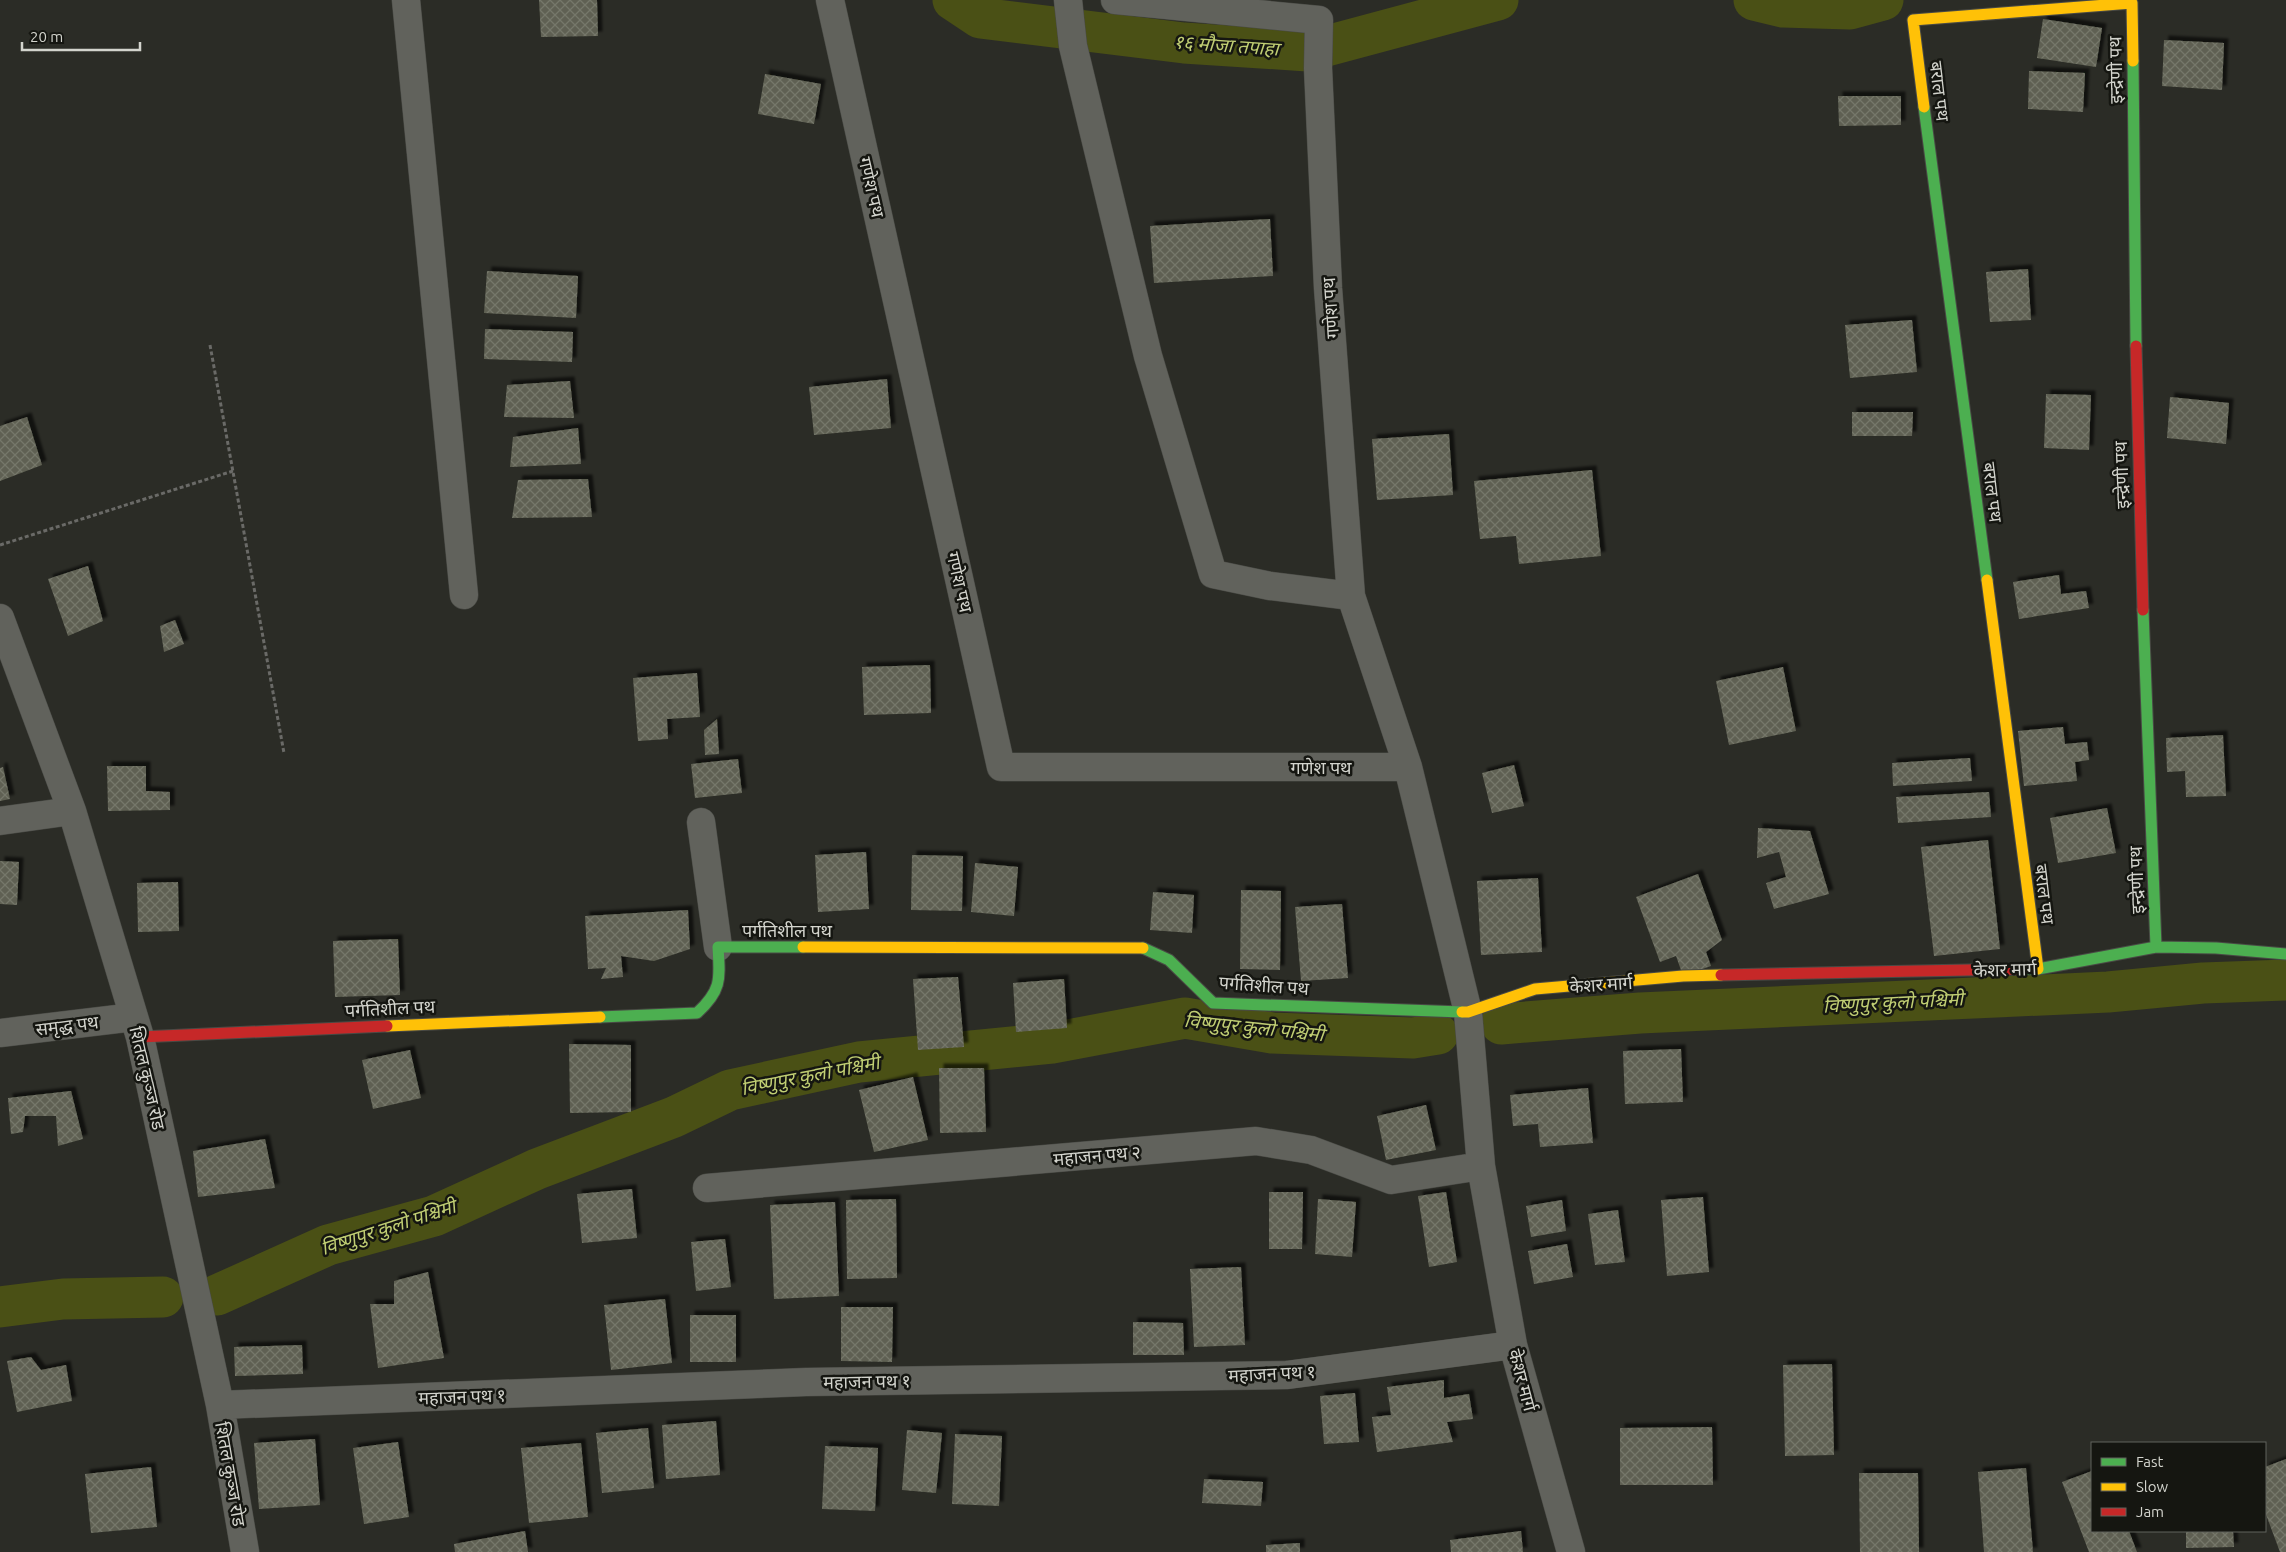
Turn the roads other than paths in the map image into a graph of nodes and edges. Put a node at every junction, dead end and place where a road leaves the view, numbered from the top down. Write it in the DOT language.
graph roads {
  1 [pos="406,0"];
  2 [pos="830,0"];
  3 [pos="1068,0"];
  4 [pos="1115,0"];
  5 [pos="2002,6"];
  6 [pos="464,595"];
  7 [pos="1351,596"];
  8 [pos="0,618"];
  9 [pos="1408,767"];
  10 [pos="72,811"];
  11 [pos="0,822"];
  12 [pos="702,822"];
  13 [pos="718,947"];
  14 [pos="2156,947"];
  15 [pos="2286,954"];
  16 [pos="2038,969"];
  17 [pos="1468,1012"];
  18 [pos="137,1027"];
  19 [pos="0,1033"];
  20 [pos="1481,1166"];
  21 [pos="707,1188"];
  22 [pos="1513,1346"];
  23 [pos="220,1405"];
  24 [pos="245,1552"];
  25 [pos="1571,1552"];
  1 -- 6 [label="street"];
  2 -- 9 [label="street, गणेश पथ"];
  3 -- 7 [label="street"];
  4 -- 7 [label="street, गणेश पथ"];
  5 -- 14 [label="street, इन्द्रेणी पथ"];
  5 -- 16 [label="street, बराल पथ"];
  7 -- 9 [label="street, गणेश पथ"];
  8 -- 10 [label="street, शितल कुञ्ज रोड"];
  9 -- 17 [label="street, गणेश पथ"];
  10 -- 11 [label="street"];
  10 -- 18 [label="street, शितल कुञ्ज रोड"];
  12 -- 13 [label="street"];
  13 -- 17 [label="street, पर्गतिशील पथ"];
  13 -- 18 [label="street, पर्गतिशील पथ"];
  14 -- 15 [label="street, केशर मार्ग"];
  14 -- 16 [label="street, केशर मार्ग"];
  16 -- 17 [label="street, केशर मार्ग"];
  17 -- 20 [label="street, केशर मार्ग"];
  18 -- 19 [label="street, समृद्ध पथ"];
  18 -- 23 [label="street, शितल कुञ्ज रोड"];
  20 -- 21 [label="street, महाजन पथ २"];
  20 -- 22 [label="street, केशर मार्ग"];
  22 -- 23 [label="street, महाजन पथ १"];
  22 -- 25 [label="street, केशर मार्ग"];
  23 -- 24 [label="street, शितल कुञ्ज रोड"];
}
